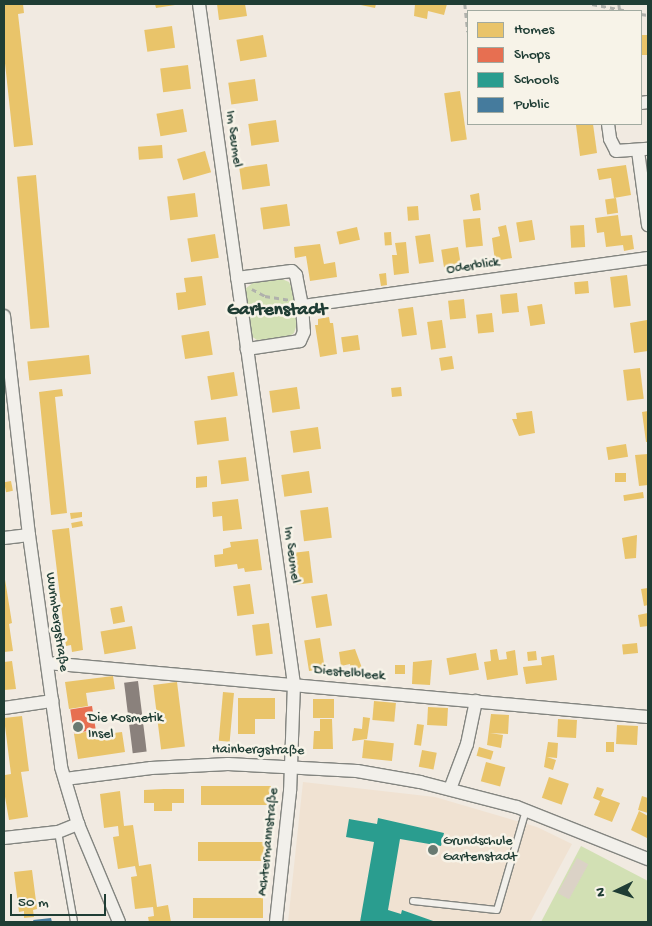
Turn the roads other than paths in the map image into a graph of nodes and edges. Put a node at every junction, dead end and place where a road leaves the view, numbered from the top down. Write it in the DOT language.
graph roads {
  1 [pos="199,4"];
  2 [pos="608,125"];
  3 [pos="643,150"];
  4 [pos="648,225"];
  5 [pos="648,258"];
  6 [pos="237,278"];
  7 [pos="302,306"];
  8 [pos="4,316"];
  9 [pos="247,349"];
  10 [pos="8,404"];
  11 [pos="29,536"];
  12 [pos="4,538"];
  13 [pos="47,663"];
  14 [pos="294,684"];
  15 [pos="52,701"];
  16 [pos="476,701"];
  17 [pos="4,708"];
  18 [pos="648,717"];
  19 [pos="291,765"];
  20 [pos="65,779"];
  21 [pos="450,789"];
  22 [pos="526,810"];
  23 [pos="78,824"];
  24 [pos="58,832"];
  25 [pos="4,838"];
  26 [pos="648,859"];
  27 [pos="413,901"];
  28 [pos="74,922"];
  29 [pos="119,922"];
  30 [pos="276,922"];
  1 -- 6 [label="street, Im Seumel"];
  2 -- 3 [label="street"];
  3 -- 4 [label="street"];
  5 -- 7 [label="street, Oderblick"];
  6 -- 7 [label="street"];
  6 -- 9 [label="street, Im Seumel"];
  7 -- 9 [label="street"];
  8 -- 10 [label="street, Wurmbergstraße"];
  9 -- 14 [label="street, Im Seumel"];
  10 -- 11 [label="street, Wurmbergstraße"];
  11 -- 12 [label="street"];
  11 -- 13 [label="street, Wurmbergstraße"];
  13 -- 14 [label="street, Diestelbleek"];
  13 -- 15 [label="street, Wurmbergstraße"];
  14 -- 16 [label="street, Diestelbleek"];
  14 -- 19 [label="street, Im Seumel"];
  15 -- 17 [label="street"];
  15 -- 20 [label="street, Wurmbergstraße"];
  16 -- 18 [label="street, Diestelbleek"];
  16 -- 21 [label="street"];
  19 -- 20 [label="street, Hainbergstraße"];
  19 -- 21 [label="street, Hainbergstraße"];
  19 -- 30 [label="street, Achtermannstraße"];
  20 -- 23 [label="street, Wurmbergstraße"];
  21 -- 22 [label="street, Hainbergstraße"];
  22 -- 26 [label="street, Hainbergstraße"];
  22 -- 27 [label="lane"];
  23 -- 24 [label="street"];
  23 -- 29 [label="street, Wurmbergstraße"];
  24 -- 25 [label="street"];
  24 -- 28 [label="lane"];
}
